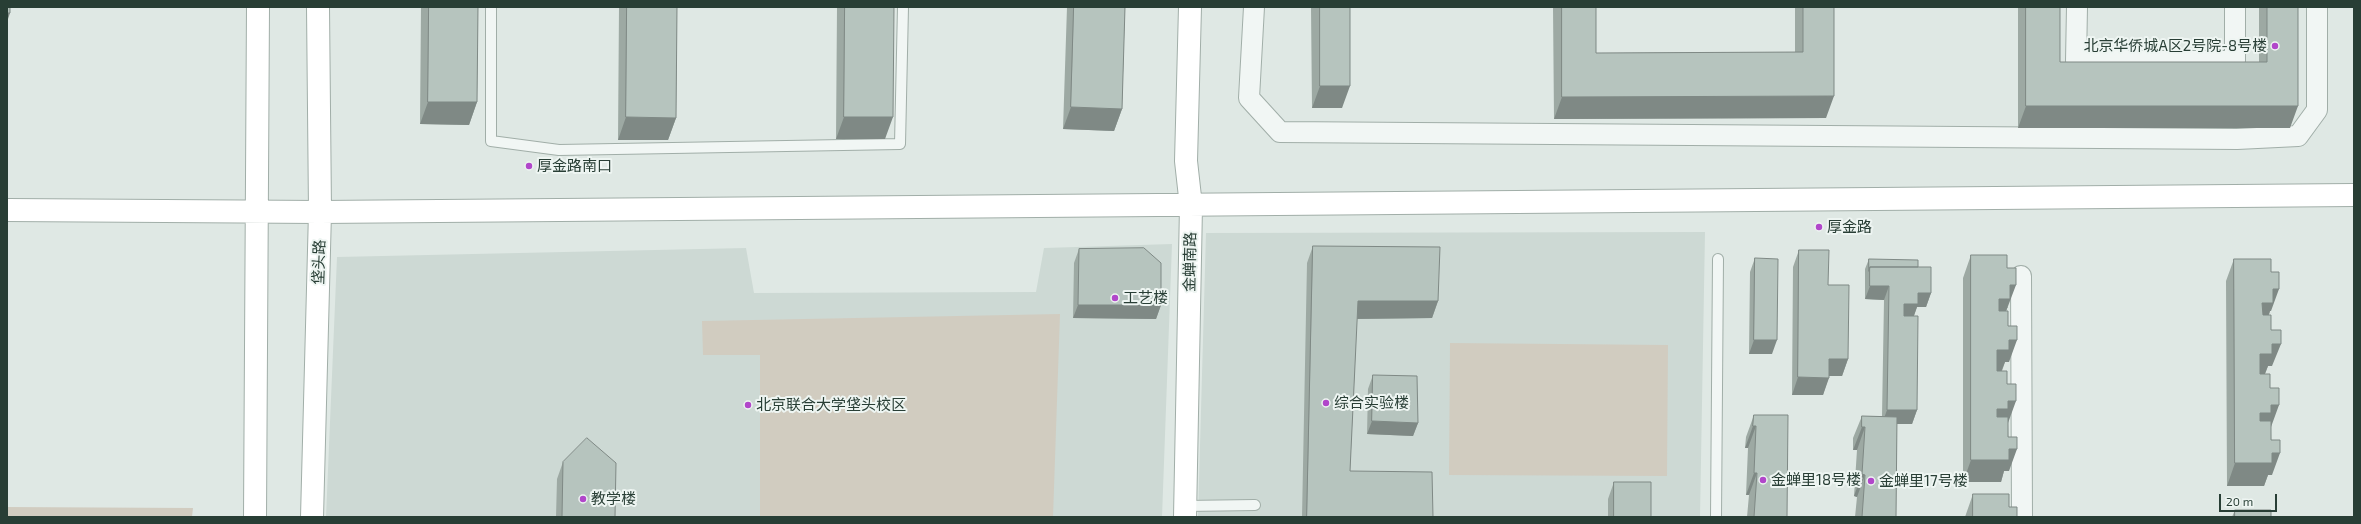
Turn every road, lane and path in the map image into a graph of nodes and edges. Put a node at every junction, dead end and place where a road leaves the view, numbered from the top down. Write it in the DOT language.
graph roads {
  1 [pos="258,7"];
  2 [pos="318,7"];
  3 [pos="491,7"];
  4 [pos="903,7"];
  5 [pos="1190,7"];
  6 [pos="1254,7"];
  7 [pos="2077,7"];
  8 [pos="2235,7"];
  9 [pos="2318,7"];
  10 [pos="2354,195"];
  11 [pos="1191,206"];
  12 [pos="7,210"];
  13 [pos="257,212"];
  14 [pos="320,212"];
  15 [pos="1718,260"];
  16 [pos="2021,276"];
  17 [pos="1255,505"];
  18 [pos="1185,511"];
  19 [pos="255,517"];
  20 [pos="312,517"];
  21 [pos="1716,517"];
  22 [pos="2022,517"];
  1 -- 13 [label="street"];
  2 -- 14 [label="street, 垡头路"];
  3 -- 4 [label="lane"];
  5 -- 11 [label="street, 金蝉南路"];
  6 -- 9 [label="street"];
  7 -- 8 [label="street"];
  10 -- 11 [label="street"];
  11 -- 14 [label="street"];
  11 -- 18 [label="street, 金蝉南路"];
  12 -- 13 [label="street"];
  13 -- 14 [label="street"];
  13 -- 19 [label="street"];
  14 -- 20 [label="street, 垡头路"];
  15 -- 21 [label="lane"];
  16 -- 22 [label="street"];
  17 -- 18 [label="lane"];
}
